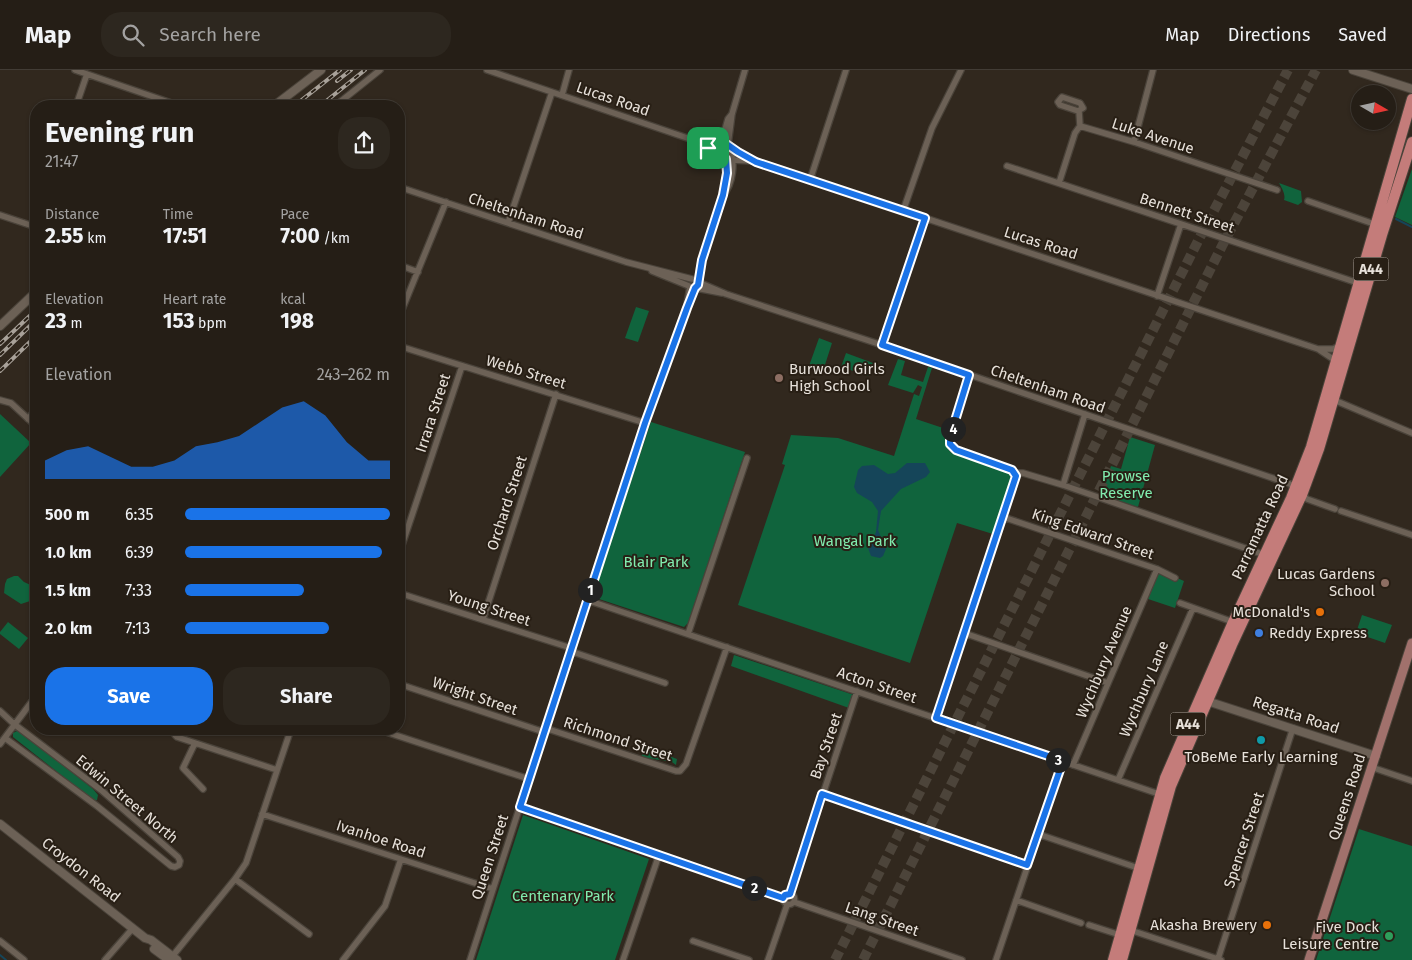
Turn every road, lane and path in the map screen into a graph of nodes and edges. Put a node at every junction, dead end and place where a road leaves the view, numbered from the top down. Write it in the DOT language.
graph roads {
  1 [pos="75,70"];
  2 [pos="321,70"];
  3 [pos="380,70"];
  4 [pos="486,70"];
  5 [pos="569,70"];
  6 [pos="745,70"];
  7 [pos="846,70"];
  8 [pos="961,70"];
  9 [pos="1154,70"];
  10 [pos="1353,70"];
  11 [pos="87,74"];
  12 [pos="1412,89"];
  13 [pos="552,92"];
  14 [pos="562,95"];
  15 [pos="1412,99"];
  16 [pos="78,100"];
  17 [pos="163,100"];
  18 [pos="282,100"];
  19 [pos="342,100"];
  20 [pos="1079,111"];
  21 [pos="1080,126"];
  22 [pos="1134,142"];
  23 [pos="1412,142"];
  24 [pos="702,143"];
  25 [pos="725,144"];
  26 [pos="728,158"];
  27 [pos="756,162"];
  28 [pos="1007,166"];
  29 [pos="1391,171"];
  30 [pos="1402,174"];
  31 [pos="810,180"];
  32 [pos="1059,183"];
  33 [pos="405,189"];
  34 [pos="1277,190"];
  35 [pos="1308,201"];
  36 [pos="446,202"];
  37 [pos="903,211"];
  38 [pos="0,215"];
  39 [pos="925,218"];
  40 [pos="508,223"];
  41 [pos="1181,224"];
  42 [pos="30,225"];
  43 [pos="1380,226"];
  44 [pos="405,267"];
  45 [pos="418,272"];
  46 [pos="1358,283"];
  47 [pos="694,284"];
  48 [pos="1157,296"];
  49 [pos="30,298"];
  50 [pos="405,303"];
  51 [pos="0,326"];
  52 [pos="882,345"];
  53 [pos="1340,346"];
  54 [pos="405,348"];
  55 [pos="1318,349"];
  56 [pos="1336,361"];
  57 [pos="462,366"];
  58 [pos="969,375"];
  59 [pos="556,394"];
  60 [pos="0,400"];
  61 [pos="1334,400"];
  62 [pos="1085,414"];
  63 [pos="30,417"];
  64 [pos="28,419"];
  65 [pos="645,423"];
  66 [pos="1412,433"];
  67 [pos="746,458"];
  68 [pos="1016,473"];
  69 [pos="1063,485"];
  70 [pos="1298,492"];
  71 [pos="1003,517"];
  72 [pos="1412,534"];
  73 [pos="405,536"];
  74 [pos="1265,555"];
  75 [pos="1158,570"];
  76 [pos="1175,578"];
  77 [pos="405,595"];
  78 [pos="587,600"];
  79 [pos="1180,603"];
  80 [pos="1193,608"];
  81 [pos="483,619"];
  82 [pos="1233,622"];
  83 [pos="964,633"];
  84 [pos="688,634"];
  85 [pos="727,648"];
  86 [pos="1411,648"];
  87 [pos="571,649"];
  88 [pos="1108,683"];
  89 [pos="665,684"];
  90 [pos="405,686"];
  91 [pos="857,692"];
  92 [pos="1207,701"];
  93 [pos="30,704"];
  94 [pos="0,711"];
  95 [pos="936,718"];
  96 [pos="14,724"];
  97 [pos="1293,728"];
  98 [pos="545,730"];
  99 [pos="175,735"];
  100 [pos="289,735"];
  101 [pos="395,735"];
  102 [pos="5,738"];
  103 [pos="195,743"];
  104 [pos="0,744"];
  105 [pos="1376,756"];
  106 [pos="1063,761"];
  107 [pos="1074,765"];
  108 [pos="1371,768"];
  109 [pos="276,770"];
  110 [pos="529,779"];
  111 [pos="1118,780"];
  112 [pos="1412,781"];
  113 [pos="203,789"];
  114 [pos="822,794"];
  115 [pos="1159,794"];
  116 [pos="520,807"];
  117 [pos="262,814"];
  118 [pos="0,824"];
  119 [pos="1038,834"];
  120 [pos="659,856"];
  121 [pos="401,859"];
  122 [pos="1027,865"];
  123 [pos="1138,868"];
  124 [pos="235,879"];
  125 [pos="493,888"];
  126 [pos="790,894"];
  127 [pos="783,898"];
  128 [pos="1016,900"];
  129 [pos="794,902"];
  130 [pos="787,905"];
  131 [pos="1081,923"];
  132 [pos="1089,926"];
  133 [pos="133,928"];
  134 [pos="1130,930"];
  135 [pos="309,934"];
  136 [pos="1120,935"];
  137 [pos="0,941"];
  138 [pos="693,941"];
  139 [pos="172,959"];
  140 [pos="1220,959"];
  141 [pos="24,960"];
  142 [pos="105,960"];
  143 [pos="343,960"];
  144 [pos="470,960"];
  145 [pos="623,960"];
  146 [pos="749,960"];
  147 [pos="768,960"];
  148 [pos="962,960"];
  149 [pos="996,960"];
  150 [pos="1113,960"];
  151 [pos="1122,960"];
  152 [pos="1309,960"];
  1 -- 11 [label="street"];
  2 -- 18 [label="street"];
  3 -- 19 [label="street"];
  4 -- 13 [label="street, Lucas Road"];
  5 -- 14 [label="street"];
  6 -- 25 [label="street"];
  7 -- 31 [label="street"];
  8 -- 37 [label="street"];
  9 -- 22 [label="street"];
  10 -- 12 [label="street"];
  11 -- 16 [label="street"];
  11 -- 17 [label="street"];
  13 -- 14 [label="street, Lucas Road"];
  13 -- 40 [label="street"];
  14 -- 24 [label="street, Lucas Road"];
  15 -- 29 [label="highway, Parramatta Road / A44"];
  20 -- 21 [label="street"];
  21 -- 22 [label="street, Luke Avenue"];
  21 -- 32 [label="street"];
  22 -- 34 [label="street, Luke Avenue"];
  23 -- 30 [label="highway, Parramatta Road / A44"];
  24 -- 25 [label="street, Lucas Road"];
  24 -- 26 [label="street, Lucas Road"];
  25 -- 26 [label="street"];
  25 -- 26 [label="street"];
  25 -- 27 [label="street, Lucas Road"];
  26 -- 27 [label="street, Lucas Road"];
  26 -- 47 [label="street, Queen Street"];
  27 -- 31 [label="street, Lucas Road"];
  28 -- 32 [label="street, Bennett Street"];
  29 -- 30 [label="highway"];
  29 -- 43 [label="highway, Parramatta Road / A44"];
  30 -- 43 [label="highway, Parramatta Road / A44"];
  31 -- 37 [label="street, Lucas Road"];
  32 -- 41 [label="street, Bennett Street"];
  33 -- 36 [label="street, Cheltenham Road"];
  35 -- 43 [label="street"];
  36 -- 40 [label="street, Cheltenham Road"];
  36 -- 45 [label="street"];
  37 -- 39 [label="street, Lucas Road"];
  38 -- 42 [label="street"];
  39 -- 48 [label="street, Lucas Road"];
  39 -- 52 [label="street"];
  40 -- 47 [label="street, Cheltenham Road"];
  41 -- 46 [label="street, Bennett Street"];
  41 -- 48 [label="street"];
  43 -- 46 [label="highway, Parramatta Road / A44"];
  43 -- 61 [label="highway, Parramatta Road / A44"];
  44 -- 45 [label="street"];
  45 -- 50 [label="street"];
  46 -- 53 [label="highway, Parramatta Road / A44"];
  47 -- 52 [label="street, Cheltenham Road"];
  47 -- 65 [label="street, Queen Street"];
  48 -- 55 [label="street, Lucas Road"];
  49 -- 51 [label="street"];
  52 -- 58 [label="street, Cheltenham Road"];
  53 -- 55 [label="street, Lucas Road"];
  53 -- 56 [label="highway, Parramatta Road / A44"];
  54 -- 57 [label="street, Webb Street"];
  55 -- 56 [label="street, Lucas Road"];
  56 -- 70 [label="highway, Parramatta Road / A44"];
  57 -- 59 [label="street, Webb Street"];
  57 -- 73 [label="street, Irrara Street"];
  58 -- 62 [label="street, Cheltenham Road"];
  58 -- 68 [label="street"];
  59 -- 65 [label="street, Webb Street"];
  59 -- 81 [label="street, Orchard Street"];
  60 -- 64 [label="street"];
  61 -- 66 [label="street"];
  61 -- 70 [label="highway, Parramatta Road / A44"];
  62 -- 69 [label="street"];
  62 -- 70 [label="street, Cheltenham Road"];
  63 -- 64 [label="street"];
  65 -- 78 [label="street, Queen Street"];
  67 -- 84 [label="street"];
  68 -- 69 [label="street"];
  68 -- 71 [label="street"];
  69 -- 74 [label="street"];
  70 -- 72 [label="street, Cheltenham Road"];
  70 -- 74 [label="highway, Parramatta Road / A44"];
  70 -- 92 [label="highway, Parramatta Road / A44"];
  71 -- 75 [label="street, King Edward Street"];
  71 -- 83 [label="street"];
  74 -- 82 [label="highway, Parramatta Road / A44"];
  75 -- 76 [label="street, King Edward Street"];
  75 -- 88 [label="street, Wychbury Avenue"];
  77 -- 81 [label="street, Young Street"];
  78 -- 84 [label="street, Acton Street"];
  78 -- 87 [label="street, Queen Street"];
  79 -- 80 [label="street"];
  80 -- 82 [label="street"];
  80 -- 111 [label="street, Wychbury Lane"];
  81 -- 87 [label="street, Young Street"];
  82 -- 115 [label="highway, Parramatta Road / A44"];
  83 -- 88 [label="street"];
  83 -- 95 [label="street"];
  84 -- 85 [label="street, Acton Street"];
  85 -- 91 [label="street, Acton Street"];
  85 -- 98 [label="street, Richmond Street"];
  86 -- 105 [label="main road, Queens Road"];
  87 -- 89 [label="street, Young Street"];
  87 -- 98 [label="street, Queen Street"];
  88 -- 107 [label="street, Wychbury Avenue"];
  90 -- 98 [label="street, Wright Street"];
  91 -- 95 [label="street, Acton Street"];
  91 -- 114 [label="street, Bay Street"];
  92 -- 97 [label="street, Regatta Road"];
  92 -- 134 [label="highway, Parramatta Road / A44"];
  93 -- 96 [label="street"];
  94 -- 96 [label="street, Edwin Street North"];
  95 -- 106 [label="street, Acton Street"];
  96 -- 102 [label="street"];
  96 -- 102 [label="street, Edwin Street North"];
  97 -- 105 [label="street, Regatta Road"];
  97 -- 140 [label="street, Spencer Street"];
  98 -- 110 [label="street, Queen Street"];
  99 -- 103 [label="street"];
  100 -- 109 [label="street"];
  101 -- 110 [label="street"];
  102 -- 104 [label="street"];
  103 -- 109 [label="street"];
  103 -- 113 [label="street"];
  105 -- 108 [label="main road, Queens Road"];
  106 -- 107 [label="street, Acton Street"];
  106 -- 119 [label="street"];
  107 -- 111 [label="street, Acton Street"];
  108 -- 112 [label="street"];
  108 -- 152 [label="main road, Queens Road"];
  109 -- 117 [label="street"];
  110 -- 116 [label="street, Queen Street"];
  111 -- 115 [label="street, Acton Street"];
  114 -- 122 [label="street"];
  114 -- 126 [label="street, Bay Street"];
  115 -- 123 [label="highway, Parramatta Road / A44"];
  116 -- 120 [label="street"];
  116 -- 125 [label="street, Queen Street"];
  117 -- 121 [label="street, Ivanhoe Road"];
  117 -- 124 [label="street"];
  118 -- 133 [label="street, Croydon Road"];
  119 -- 122 [label="street"];
  119 -- 123 [label="street"];
  120 -- 127 [label="street"];
  120 -- 145 [label="street"];
  121 -- 125 [label="street, Ivanhoe Road"];
  121 -- 143 [label="street"];
  122 -- 128 [label="street"];
  123 -- 136 [label="highway, Parramatta Road / A44"];
  124 -- 135 [label="street"];
  124 -- 139 [label="street"];
  125 -- 144 [label="street, Queen Street"];
  126 -- 127 [label="street"];
  126 -- 129 [label="street"];
  127 -- 130 [label="street"];
  128 -- 131 [label="street"];
  128 -- 149 [label="street"];
  129 -- 130 [label="street"];
  129 -- 148 [label="street, Lang Street"];
  130 -- 147 [label="street"];
  132 -- 136 [label="street"];
  133 -- 139 [label="street, Croydon Road"];
  133 -- 142 [label="street"];
  134 -- 140 [label="street"];
  134 -- 151 [label="highway, Parramatta Road / A44"];
  136 -- 150 [label="highway, Parramatta Road / A44"];
  137 -- 141 [label="street"];
  138 -- 146 [label="street"];
}
